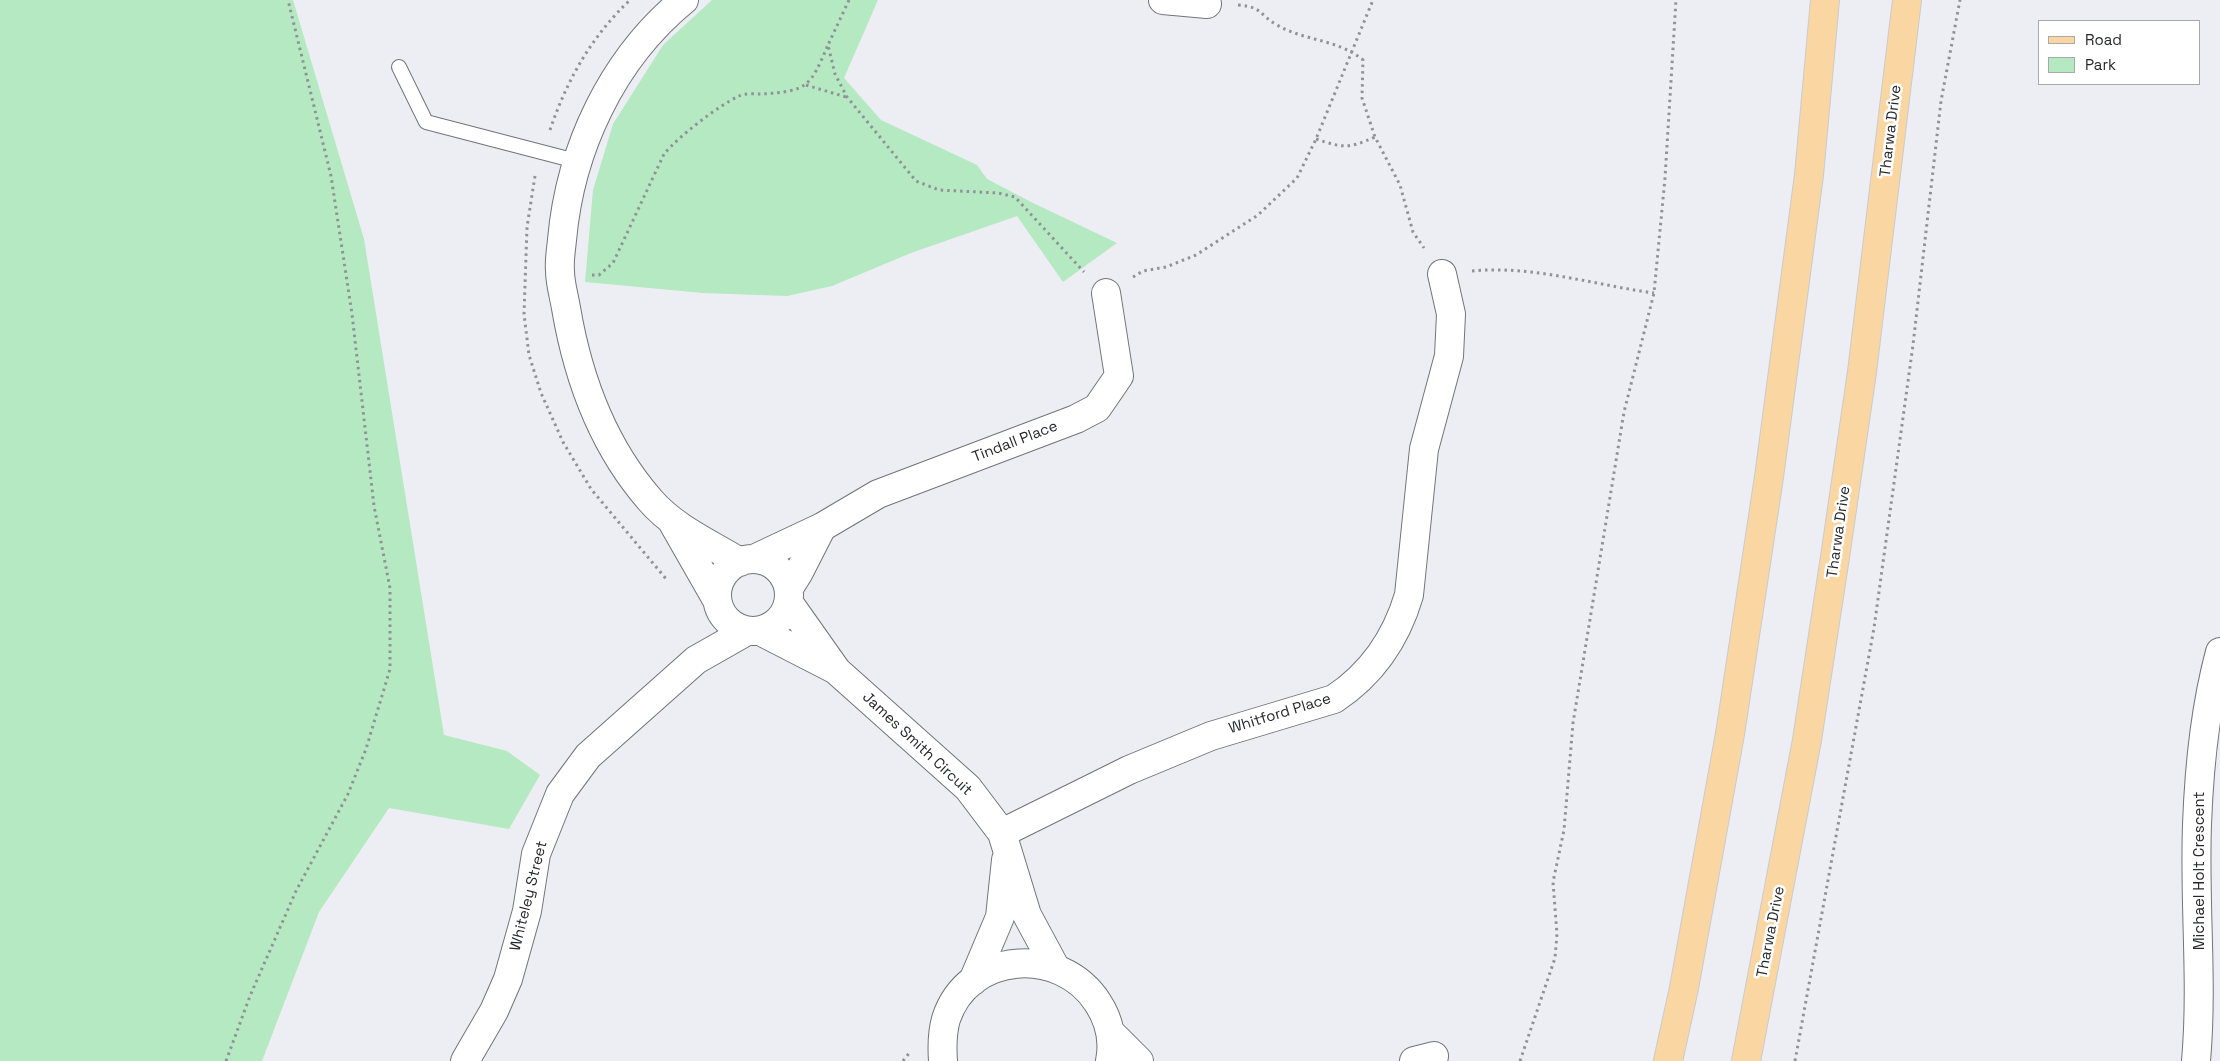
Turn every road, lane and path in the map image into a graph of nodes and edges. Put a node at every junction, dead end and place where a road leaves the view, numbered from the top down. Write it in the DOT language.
graph roads {
  1 [pos="288,0"];
  2 [pos="630,0"];
  3 [pos="684,0"];
  4 [pos="849,0"];
  5 [pos="1163,0"];
  6 [pos="1373,0"];
  7 [pos="1676,0"];
  8 [pos="1825,0"];
  9 [pos="1906,0"];
  10 [pos="1960,0"];
  11 [pos="1207,4"];
  12 [pos="828,45"];
  13 [pos="1352,50"];
  14 [pos="399,67"];
  15 [pos="806,85"];
  16 [pos="847,98"];
  17 [pos="1375,137"];
  18 [pos="1316,139"];
  19 [pos="543,153"];
  20 [pos="576,161"];
  21 [pos="526,264"];
  22 [pos="560,271"];
  23 [pos="1442,274"];
  24 [pos="1106,293"];
  25 [pos="1654,293"];
  26 [pos="672,522"];
  27 [pos="822,527"];
  28 [pos="747,560"];
  29 [pos="670,584"];
  30 [pos="789,595"];
  31 [pos="719,606"];
  32 [pos="753,631"];
  33 [pos="2220,652"];
  34 [pos="696,660"];
  35 [pos="837,671"];
  36 [pos="1004,840"];
  37 [pos="1056,967"];
  38 [pos="973,981"];
  39 [pos="2210,1014"];
  40 [pos="1111,1033"];
  41 [pos="937,1054"];
  42 [pos="226,1061"];
  43 [pos="465,1061"];
  44 [pos="1110,1061"];
  45 [pos="1140,1061"];
  46 [pos="1520,1061"];
  47 [pos="1668,1061"];
  48 [pos="1746,1061"];
  49 [pos="1795,1061"];
  50 [pos="2196,1061"];
  1 -- 42 [label="path"];
  2 -- 19 [label="path"];
  3 -- 20 [label="street"];
  4 -- 12 [label="path"];
  5 -- 11 [label="street"];
  6 -- 13 [label="path"];
  7 -- 25 [label="path"];
  8 -- 47 [label="main road"];
  9 -- 48 [label="main road, Tharwa Drive"];
  10 -- 49 [label="path"];
  11 -- 13 [label="path"];
  12 -- 15 [label="path"];
  12 -- 16 [label="path"];
  13 -- 17 [label="path"];
  13 -- 18 [label="path"];
  14 -- 19 [label="lane"];
  15 -- 16 [label="path"];
  15 -- 22 [label="path"];
  16 -- 24 [label="path"];
  17 -- 18 [label="path"];
  17 -- 23 [label="path"];
  18 -- 24 [label="path"];
  19 -- 20 [label="lane"];
  19 -- 21 [label="path"];
  20 -- 22 [label="street"];
  21 -- 22 [label="path"];
  21 -- 29 [label="path"];
  22 -- 26 [label="street"];
  23 -- 25 [label="path"];
  23 -- 36 [label="street, Whitford Place"];
  24 -- 27 [label="street, Tindall Place"];
  25 -- 46 [label="path"];
  26 -- 28 [label="street"];
  26 -- 31 [label="street"];
  27 -- 28 [label="street, Tindall Place"];
  27 -- 30 [label="street"];
  28 -- 30 [label="street"];
  28 -- 31 [label="street"];
  30 -- 32 [label="street"];
  30 -- 35 [label="street, James Smith Circuit"];
  31 -- 32 [label="street"];
  31 -- 34 [label="street, Whiteley Street"];
  32 -- 34 [label="street, Whiteley Street"];
  32 -- 35 [label="street, James Smith Circuit"];
  33 -- 39 [label="street, Michael Holt Crescent"];
  34 -- 43 [label="street, Whiteley Street"];
  35 -- 36 [label="street, James Smith Circuit"];
  36 -- 37 [label="street, James Smith Circuit"];
  36 -- 38 [label="street"];
  37 -- 38 [label="street"];
  37 -- 40 [label="street"];
  38 -- 41 [label="street"];
  39 -- 50 [label="street, Michael Holt Crescent"];
  40 -- 44 [label="street"];
  40 -- 45 [label="street"];
}
